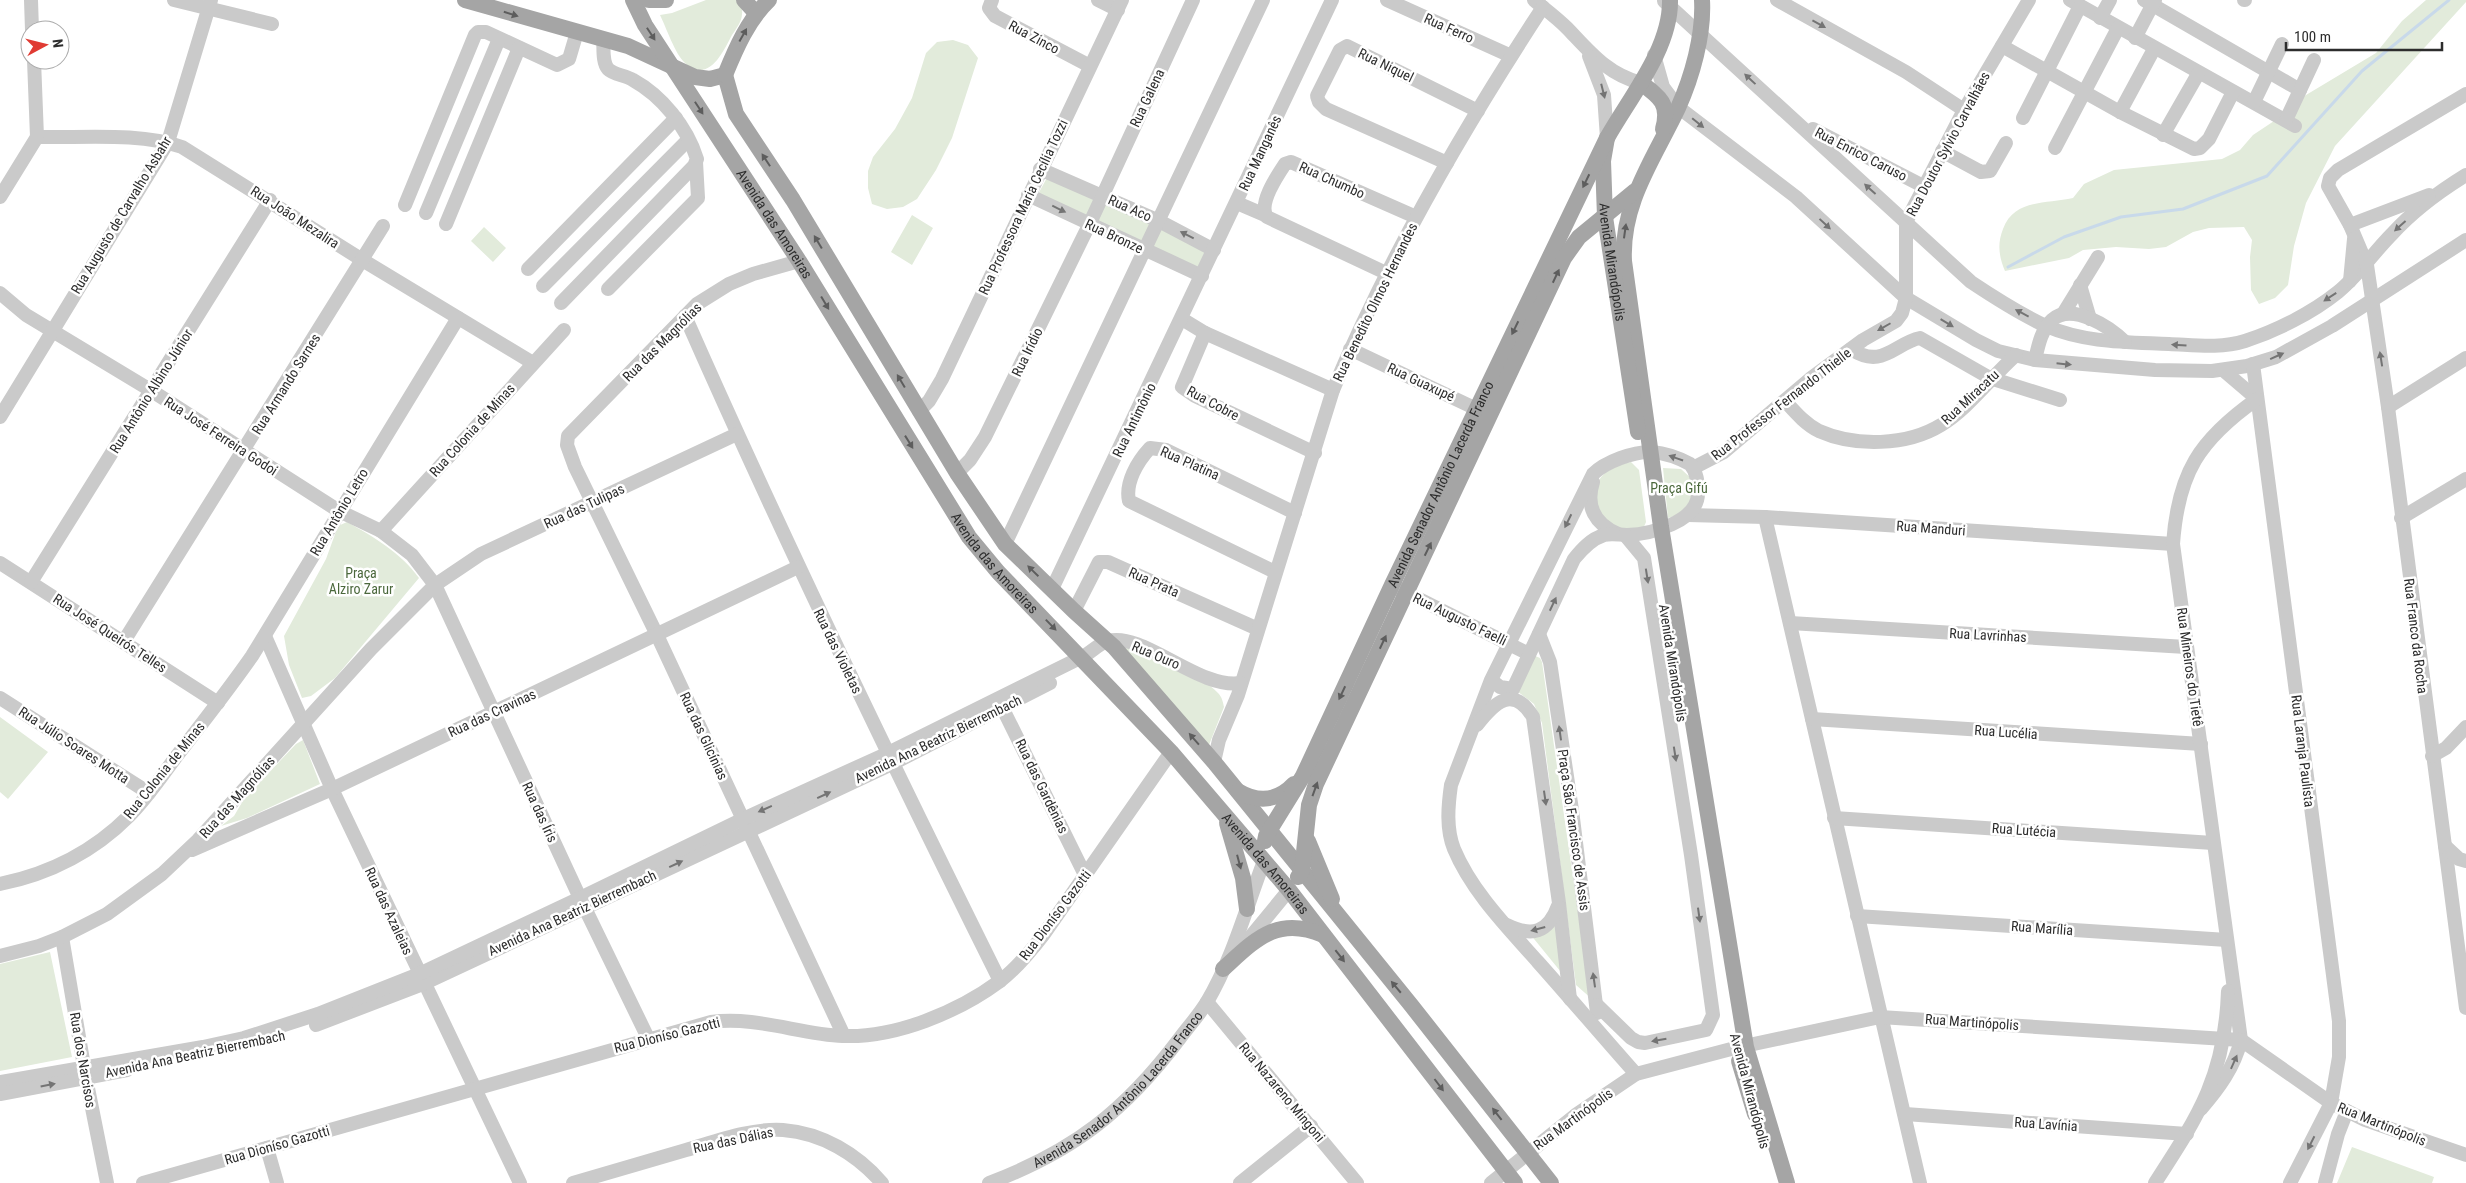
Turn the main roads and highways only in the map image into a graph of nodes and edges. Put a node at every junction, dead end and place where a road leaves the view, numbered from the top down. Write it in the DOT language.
graph roads {
  1 [pos="465,0"];
  2 [pos="633,0"];
  3 [pos="649,0"];
  4 [pos="666,0"];
  5 [pos="744,0"];
  6 [pos="769,0"];
  7 [pos="484,2"];
  8 [pos="1668,2"];
  9 [pos="1704,2"];
  10 [pos="756,13"];
  11 [pos="672,67"];
  12 [pos="725,75"];
  13 [pos="1640,83"];
  14 [pos="1656,94"];
  15 [pos="1632,98"];
  16 [pos="1608,138"];
  17 [pos="1658,145"];
  18 [pos="1602,161"];
  19 [pos="1631,194"];
  20 [pos="1605,218"];
  21 [pos="1580,237"];
  22 [pos="1608,243"];
  23 [pos="1646,453"];
  24 [pos="1303,776"];
  25 [pos="1236,791"];
  26 [pos="1224,816"];
  27 [pos="1269,831"];
  28 [pos="1306,837"];
  29 [pos="1264,860"];
  30 [pos="1302,872"];
  31 [pos="1289,890"];
  32 [pos="1247,910"];
  33 [pos="1340,918"];
  34 [pos="1323,935"];
  35 [pos="1223,969"];
  36 [pos="1741,1048"];
  37 [pos="1510,1177"];
  38 [pos="1550,1183"];
  39 [pos="1776,1183"];
  40 [pos="1787,1183"];
  1 -- 7 [label="main road"];
  2 -- 11 [label="main road, Avenida das Amoreiras, one-way"];
  3 -- 4 [label="main road"];
  5 -- 10 [label="main road"];
  6 -- 10 [label="main road"];
  7 -- 11 [label="main road, one-way"];
  8 -- 13 [label="main road"];
  9 -- 17 [label="main road"];
  12 -- 10 [label="main road, one-way"];
  11 -- 12 [label="main road"];
  11 -- 26 [label="main road, Avenida das Amoreiras, one-way"];
  25 -- 12 [label="main road, Avenida das Amoreiras, one-way"];
  13 -- 14 [label="main road"];
  13 -- 15 [label="main road"];
  14 -- 15 [label="main road"];
  14 -- 17 [label="main road"];
  15 -- 16 [label="main road"];
  16 -- 18 [label="main road, Avenida Mirandópolis"];
  16 -- 24 [label="main road, Avenida Senador Antônio Lacerda Franco, one-way"];
  17 -- 19 [label="main road"];
  18 -- 19 [label="main road"];
  18 -- 20 [label="main road, Avenida Mirandópolis"];
  19 -- 20 [label="main road, Avenida Senador Antônio Lacerda Franco"];
  23 -- 19 [label="main road, Avenida Mirandópolis, one-way"];
  20 -- 21 [label="main road, Avenida Senador Antônio Lacerda Franco"];
  20 -- 22 [label="main road, Avenida Mirandópolis"];
  21 -- 22 [label="main road"];
  28 -- 21 [label="main road, Avenida Senador Antônio Lacerda Franco, one-way"];
  22 -- 23 [label="main road, Avenida Mirandópolis"];
  23 -- 36 [label="main road, Avenida Mirandópolis"];
  24 -- 25 [label="main road"];
  24 -- 27 [label="main road, Avenida Senador Antônio Lacerda Franco"];
  25 -- 27 [label="main road, Avenida das Amoreiras"];
  26 -- 29 [label="main road, Avenida das Amoreiras"];
  26 -- 32 [label="main road, one-way"];
  27 -- 29 [label="main road"];
  27 -- 30 [label="main road, Avenida das Amoreiras"];
  28 -- 30 [label="main road, Avenida Senador Antônio Lacerda Franco"];
  28 -- 33 [label="main road"];
  29 -- 31 [label="main road, Avenida das Amoreiras"];
  30 -- 31 [label="main road"];
  30 -- 33 [label="main road, Avenida das Amoreiras"];
  31 -- 34 [label="main road, Avenida das Amoreiras"];
  38 -- 33 [label="main road, Avenida das Amoreiras, one-way"];
  34 -- 35 [label="main road"];
  34 -- 37 [label="main road, Avenida das Amoreiras, one-way"];
  36 -- 39 [label="main road, Avenida Mirandópolis"];
  36 -- 40 [label="main road, Avenida Mirandópolis"];
}
